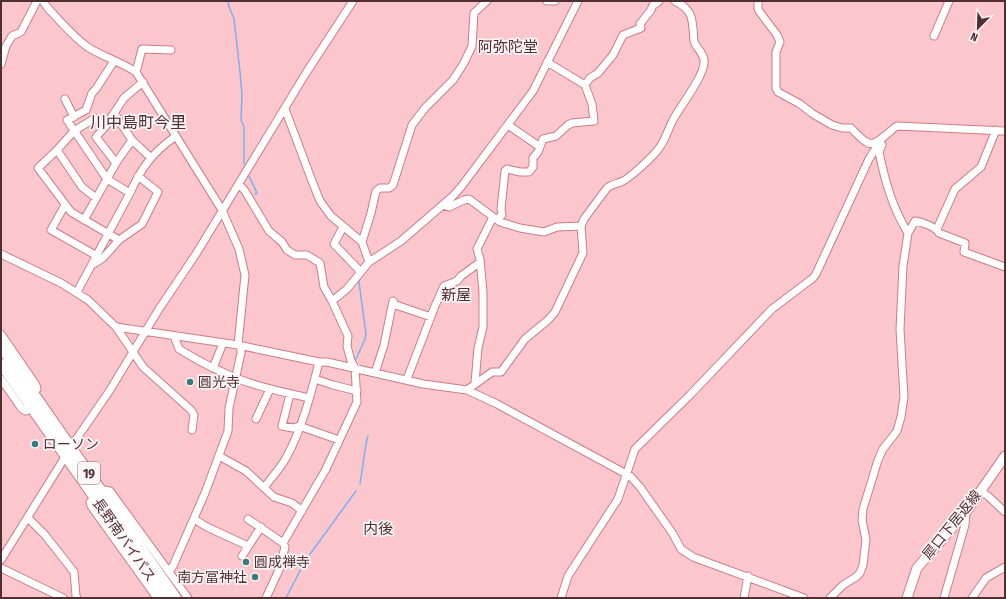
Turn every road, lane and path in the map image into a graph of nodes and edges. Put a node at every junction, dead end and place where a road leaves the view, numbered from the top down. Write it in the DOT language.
graph roads {
  1 [pos="37,1"];
  2 [pos="43,1"];
  3 [pos="353,1"];
  4 [pos="487,1"];
  5 [pos="547,1"];
  6 [pos="555,1"];
  7 [pos="578,1"];
  8 [pos="659,1"];
  9 [pos="675,1"];
  10 [pos="758,1"];
  11 [pos="949,1"];
  12 [pos="934,36"];
  13 [pos="171,50"];
  14 [pos="114,61"];
  15 [pos="547,62"];
  16 [pos="1,64"];
  17 [pos="136,72"];
  18 [pos="143,82"];
  19 [pos="585,85"];
  20 [pos="65,99"];
  21 [pos="285,109"];
  22 [pos="114,112"];
  23 [pos="74,117"];
  24 [pos="508,125"];
  25 [pos="105,127"];
  26 [pos="1005,130"];
  27 [pos="74,132"];
  28 [pos="995,132"];
  29 [pos="176,136"];
  30 [pos="883,137"];
  31 [pos="132,140"];
  32 [pos="540,147"];
  33 [pos="57,150"];
  34 [pos="150,158"];
  35 [pos="116,163"];
  36 [pos="138,176"];
  37 [pos="107,179"];
  38 [pos="239,184"];
  39 [pos="130,193"];
  40 [pos="96,198"];
  41 [pos="65,205"];
  42 [pos="442,205"];
  43 [pos="222,210"];
  44 [pos="497,219"];
  45 [pos="84,220"];
  46 [pos="581,226"];
  47 [pos="343,227"];
  48 [pos="937,229"];
  49 [pos="908,233"];
  50 [pos="108,234"];
  51 [pos="119,240"];
  52 [pos="362,242"];
  53 [pos="1,254"];
  54 [pos="97,256"];
  55 [pos="368,262"];
  56 [pos="479,263"];
  57 [pos="91,266"];
  58 [pos="1005,267"];
  59 [pos="360,271"];
  60 [pos="77,292"];
  61 [pos="332,301"];
  62 [pos="431,317"];
  63 [pos="116,327"];
  64 [pos="146,331"];
  65 [pos="1,334"];
  66 [pos="174,336"];
  67 [pos="223,343"];
  68 [pos="238,345"];
  69 [pos="1,347"];
  70 [pos="132,352"];
  71 [pos="319,362"];
  72 [pos="1,364"];
  73 [pos="213,368"];
  74 [pos="355,368"];
  75 [pos="375,373"];
  76 [pos="236,378"];
  77 [pos="1,379"];
  78 [pos="315,379"];
  79 [pos="408,379"];
  80 [pos="475,383"];
  81 [pos="270,389"];
  82 [pos="467,390"];
  83 [pos="357,391"];
  84 [pos="33,392"];
  85 [pos="290,394"];
  86 [pos="309,398"];
  87 [pos="31,408"];
  88 [pos="256,418"];
  89 [pos="299,426"];
  90 [pos="192,430"];
  91 [pos="339,440"];
  92 [pos="69,452"];
  93 [pos="219,456"];
  94 [pos="1005,456"];
  95 [pos="1001,466"];
  96 [pos="628,475"];
  97 [pos="264,488"];
  98 [pos="980,491"];
  99 [pos="98,495"];
  100 [pos="302,511"];
  101 [pos="966,512"];
  102 [pos="1005,512"];
  103 [pos="28,518"];
  104 [pos="194,519"];
  105 [pos="248,519"];
  106 [pos="261,527"];
  107 [pos="283,543"];
  108 [pos="248,546"];
  109 [pos="242,556"];
  110 [pos="1,560"];
  111 [pos="1005,567"];
  112 [pos="1,568"];
  113 [pos="169,571"];
  114 [pos="748,576"];
  115 [pos="269,596"];
  116 [pos="63,598"];
  117 [pos="78,598"];
  118 [pos="159,598"];
  119 [pos="176,598"];
  120 [pos="188,598"];
  121 [pos="561,598"];
  122 [pos="744,598"];
  123 [pos="804,598"];
  124 [pos="830,598"];
  125 [pos="907,598"];
  126 [pos="944,598"];
  127 [pos="972,598"];
  1 -- 16 [label="street"];
  2 -- 14 [label="street"];
  3 -- 21 [label="street"];
  4 -- 52 [label="street"];
  5 -- 6 [label="street"];
  7 -- 15 [label="street"];
  8 -- 19 [label="street"];
  9 -- 46 [label="street"];
  10 -- 30 [label="street"];
  11 -- 12 [label="street"];
  13 -- 17 [label="street"];
  14 -- 17 [label="street"];
  14 -- 23 [label="street"];
  15 -- 19 [label="street"];
  15 -- 24 [label="street"];
  17 -- 18 [label="street"];
  18 -- 22 [label="street"];
  18 -- 29 [label="street"];
  19 -- 32 [label="street"];
  20 -- 23 [label="street"];
  21 -- 38 [label="street"];
  21 -- 47 [label="street"];
  22 -- 25 [label="street"];
  22 -- 31 [label="street"];
  23 -- 27 [label="street"];
  24 -- 32 [label="street"];
  24 -- 42 [label="street"];
  25 -- 27 [label="street"];
  25 -- 35 [label="street"];
  26 -- 28 [label="street"];
  27 -- 33 [label="street"];
  27 -- 37 [label="street"];
  28 -- 30 [label="street"];
  28 -- 48 [label="street"];
  29 -- 34 [label="street"];
  29 -- 43 [label="street"];
  30 -- 49 [label="street"];
  30 -- 96 [label="street"];
  31 -- 34 [label="street"];
  31 -- 35 [label="street"];
  32 -- 44 [label="street"];
  33 -- 40 [label="street"];
  33 -- 41 [label="street"];
  34 -- 36 [label="street"];
  35 -- 37 [label="street"];
  36 -- 39 [label="street"];
  36 -- 51 [label="street"];
  37 -- 39 [label="street"];
  37 -- 40 [label="street"];
  38 -- 43 [label="street"];
  38 -- 61 [label="street"];
  39 -- 50 [label="street"];
  40 -- 45 [label="street"];
  41 -- 45 [label="street"];
  41 -- 54 [label="street"];
  42 -- 44 [label="street"];
  42 -- 55 [label="street"];
  43 -- 64 [label="street"];
  43 -- 68 [label="street"];
  44 -- 46 [label="street"];
  44 -- 56 [label="street"];
  45 -- 50 [label="street"];
  46 -- 80 [label="street"];
  47 -- 52 [label="street"];
  47 -- 59 [label="street"];
  48 -- 49 [label="street"];
  48 -- 58 [label="street"];
  49 -- 124 [label="street"];
  50 -- 51 [label="street"];
  50 -- 54 [label="street"];
  51 -- 57 [label="street"];
  52 -- 55 [label="street"];
  53 -- 60 [label="street"];
  54 -- 57 [label="street"];
  55 -- 59 [label="street"];
  56 -- 62 [label="street"];
  56 -- 80 [label="street"];
  57 -- 60 [label="street"];
  59 -- 61 [label="street"];
  60 -- 63 [label="street"];
  61 -- 74 [label="street"];
  62 -- 75 [label="street"];
  62 -- 79 [label="street"];
  63 -- 64 [label="street"];
  63 -- 70 [label="street"];
  64 -- 66 [label="street"];
  64 -- 70 [label="street"];
  65 -- 84 [label="street"];
  66 -- 67 [label="street"];
  66 -- 73 [label="street"];
  67 -- 68 [label="street"];
  67 -- 73 [label="street"];
  68 -- 71 [label="street"];
  68 -- 76 [label="street"];
  69 -- 84 [label="highway, 長野南バイパス / 19"];
  70 -- 90 [label="street"];
  70 -- 92 [label="street"];
  71 -- 74 [label="street"];
  71 -- 78 [label="street"];
  72 -- 87 [label="highway, 長野南バイパス / 19"];
  73 -- 76 [label="street"];
  74 -- 75 [label="street"];
  74 -- 83 [label="street"];
  75 -- 79 [label="street"];
  76 -- 81 [label="street"];
  76 -- 93 [label="street"];
  77 -- 87 [label="street"];
  78 -- 83 [label="street"];
  78 -- 86 [label="street"];
  79 -- 82 [label="street"];
  80 -- 82 [label="street"];
  81 -- 85 [label="street"];
  81 -- 88 [label="street"];
  82 -- 96 [label="street"];
  83 -- 91 [label="street"];
  84 -- 92 [label="highway, 長野南バイパス / 19"];
  85 -- 86 [label="street"];
  85 -- 89 [label="street"];
  86 -- 89 [label="street"];
  87 -- 92 [label="highway, 長野南バイパス / 19"];
  89 -- 91 [label="street"];
  89 -- 97 [label="street"];
  91 -- 100 [label="street"];
  92 -- 99 [label="highway, 長野南バイパス / 19"];
  92 -- 103 [label="street"];
  93 -- 97 [label="street"];
  93 -- 104 [label="street"];
  94 -- 95 [label="main road, 犀口下居返線"];
  95 -- 98 [label="main road, 犀口下居返線"];
  96 -- 114 [label="street"];
  96 -- 121 [label="street"];
  97 -- 100 [label="street"];
  98 -- 101 [label="main road, 犀口下居返線"];
  98 -- 102 [label="street"];
  99 -- 113 [label="street"];
  99 -- 118 [label="highway, 長野南バイパス / 19"];
  99 -- 119 [label="highway, 長野南バイパス / 19"];
  100 -- 107 [label="street"];
  101 -- 125 [label="main road, 犀口下居返線"];
  101 -- 126 [label="street"];
  103 -- 110 [label="street"];
  103 -- 117 [label="street"];
  104 -- 108 [label="street"];
  104 -- 113 [label="street"];
  105 -- 106 [label="street"];
  106 -- 107 [label="street"];
  106 -- 108 [label="street"];
  107 -- 115 [label="street"];
  108 -- 109 [label="street"];
  111 -- 127 [label="street"];
  112 -- 116 [label="street"];
  113 -- 120 [label="street"];
  114 -- 122 [label="street"];
  114 -- 123 [label="street"];
}
